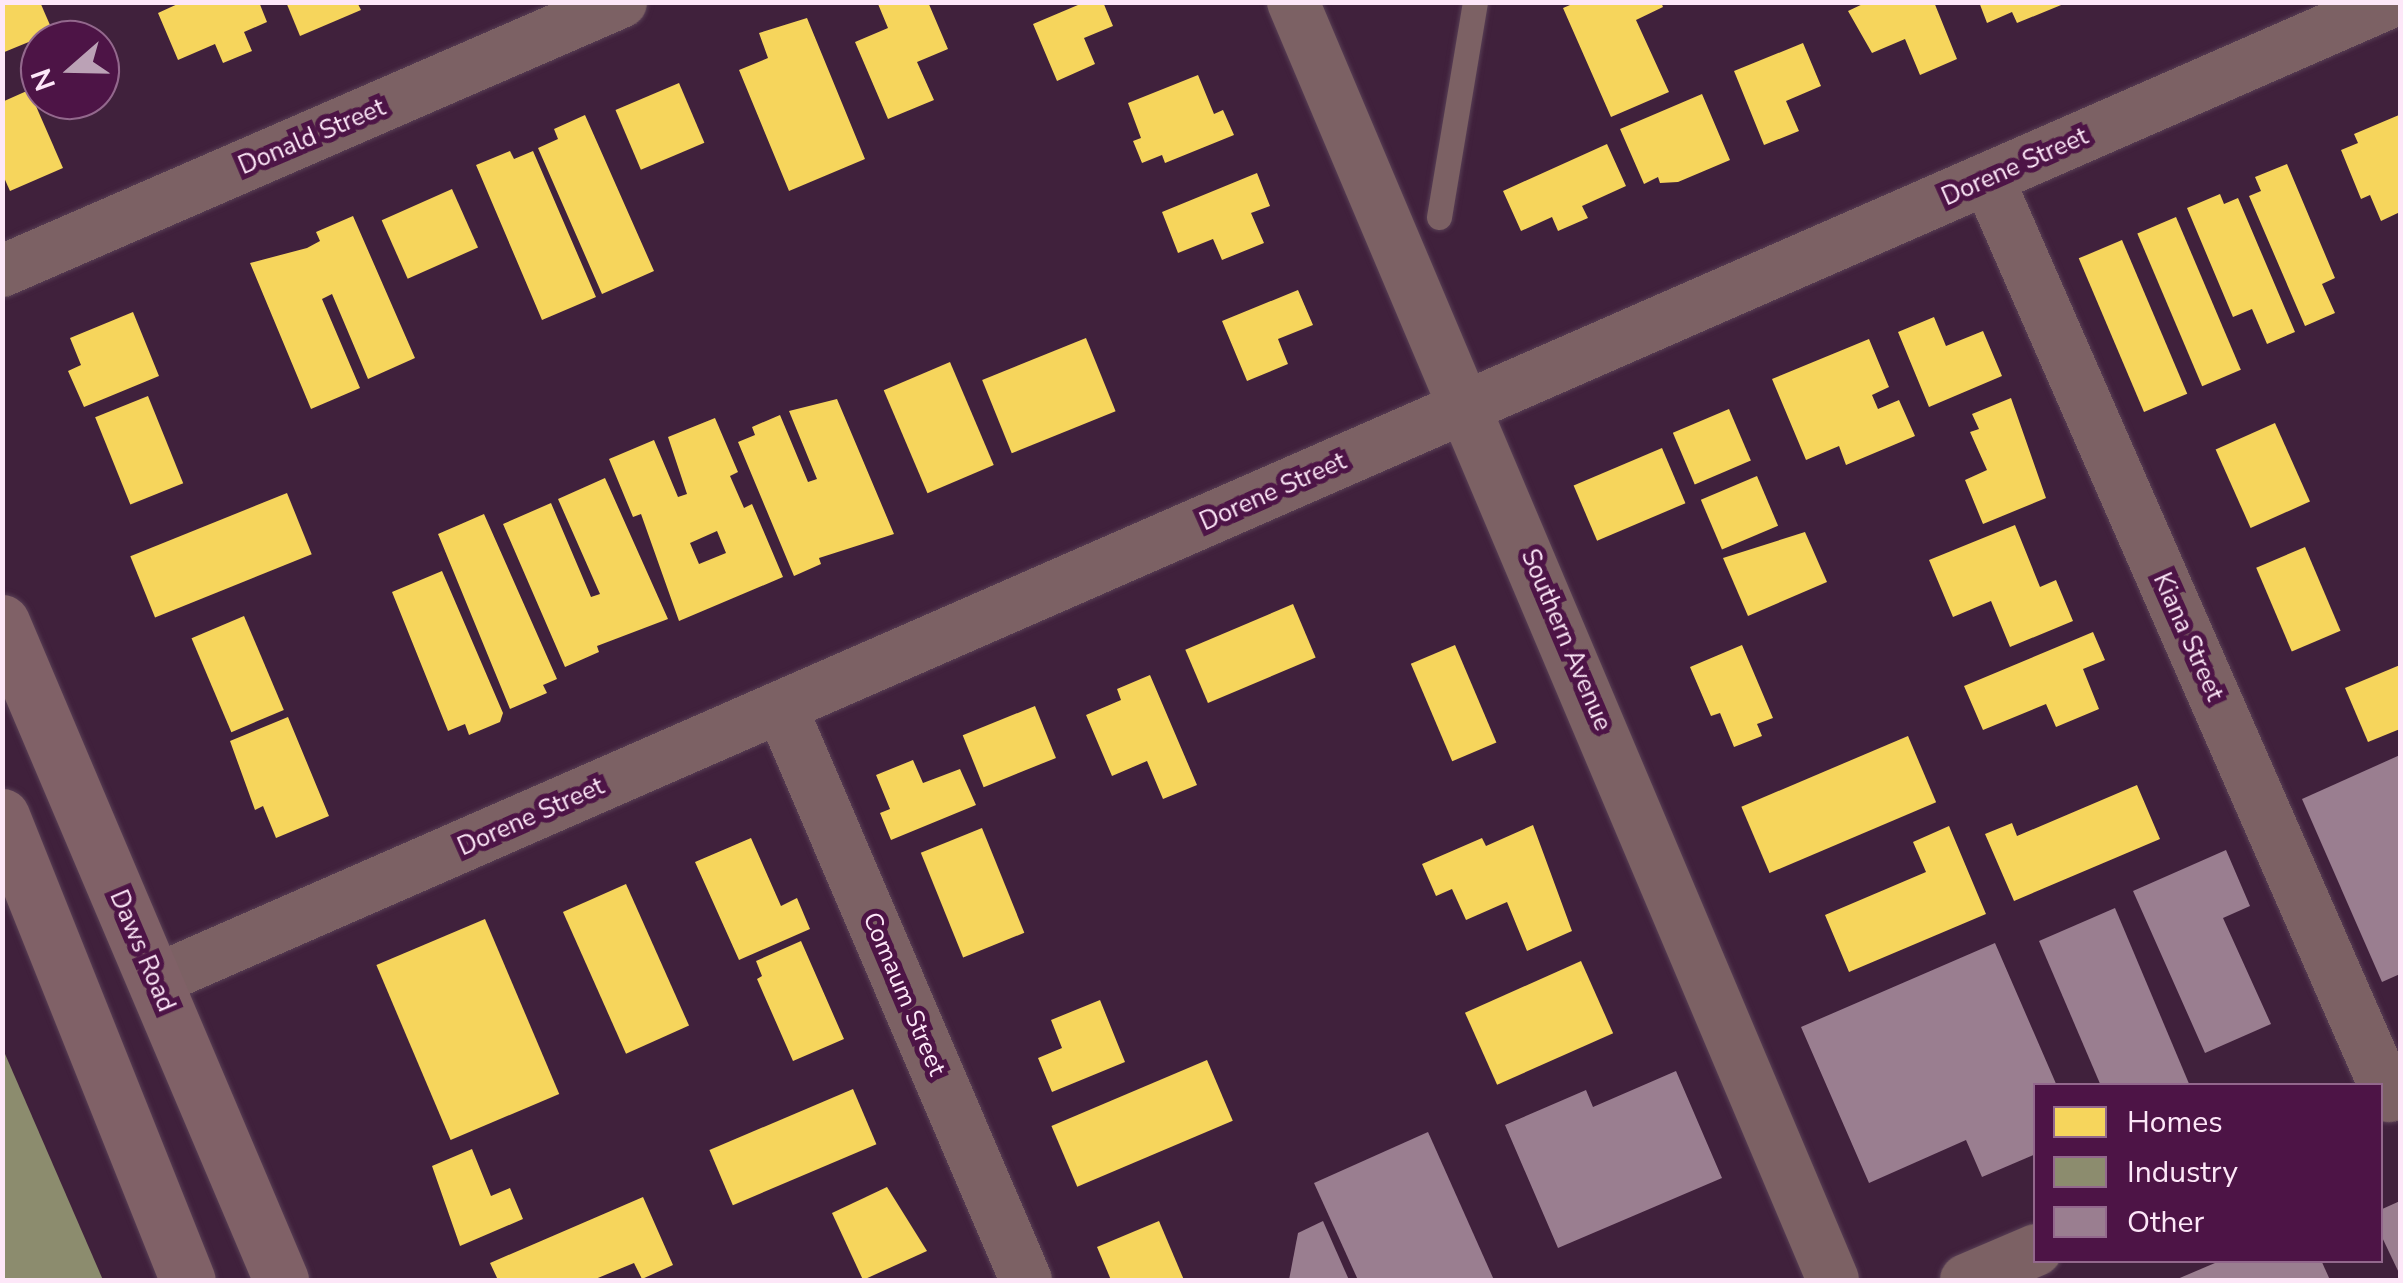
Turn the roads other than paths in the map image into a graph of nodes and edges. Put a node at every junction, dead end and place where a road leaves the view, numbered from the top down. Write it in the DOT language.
graph roads {
  1 [pos="621,2"];
  2 [pos="1293,2"];
  3 [pos="1474,2"];
  4 [pos="2391,2"];
  5 [pos="1988,179"];
  6 [pos="1439,217"];
  7 [pos="2,271"];
  8 [pos="1468,406"];
  9 [pos="2,622"];
  10 [pos="781,708"];
  11 [pos="6,835"];
  12 [pos="154,982"];
  13 [pos="2390,1096"];
  14 [pos="2033,1251"];
  15 [pos="188,1280"];
  16 [pos="281,1280"];
  17 [pos="1026,1280"];
  18 [pos="1834,1280"];
  19 [pos="1966,1280"];
  1 -- 7 [label="street, Donald Street"];
  2 -- 8 [label="street, Southern Avenue"];
  3 -- 6 [label="lane"];
  4 -- 5 [label="street, Dorene Street"];
  5 -- 8 [label="street, Dorene Street"];
  5 -- 13 [label="street, Kiana Street"];
  8 -- 10 [label="street, Dorene Street"];
  8 -- 18 [label="street, Southern Avenue"];
  9 -- 12 [label="main road, Daws Road"];
  10 -- 12 [label="street, Dorene Street"];
  10 -- 17 [label="street, Comaum Street"];
  11 -- 15 [label="main road"];
  12 -- 16 [label="main road, Daws Road"];
  14 -- 19 [label="street"];
}
